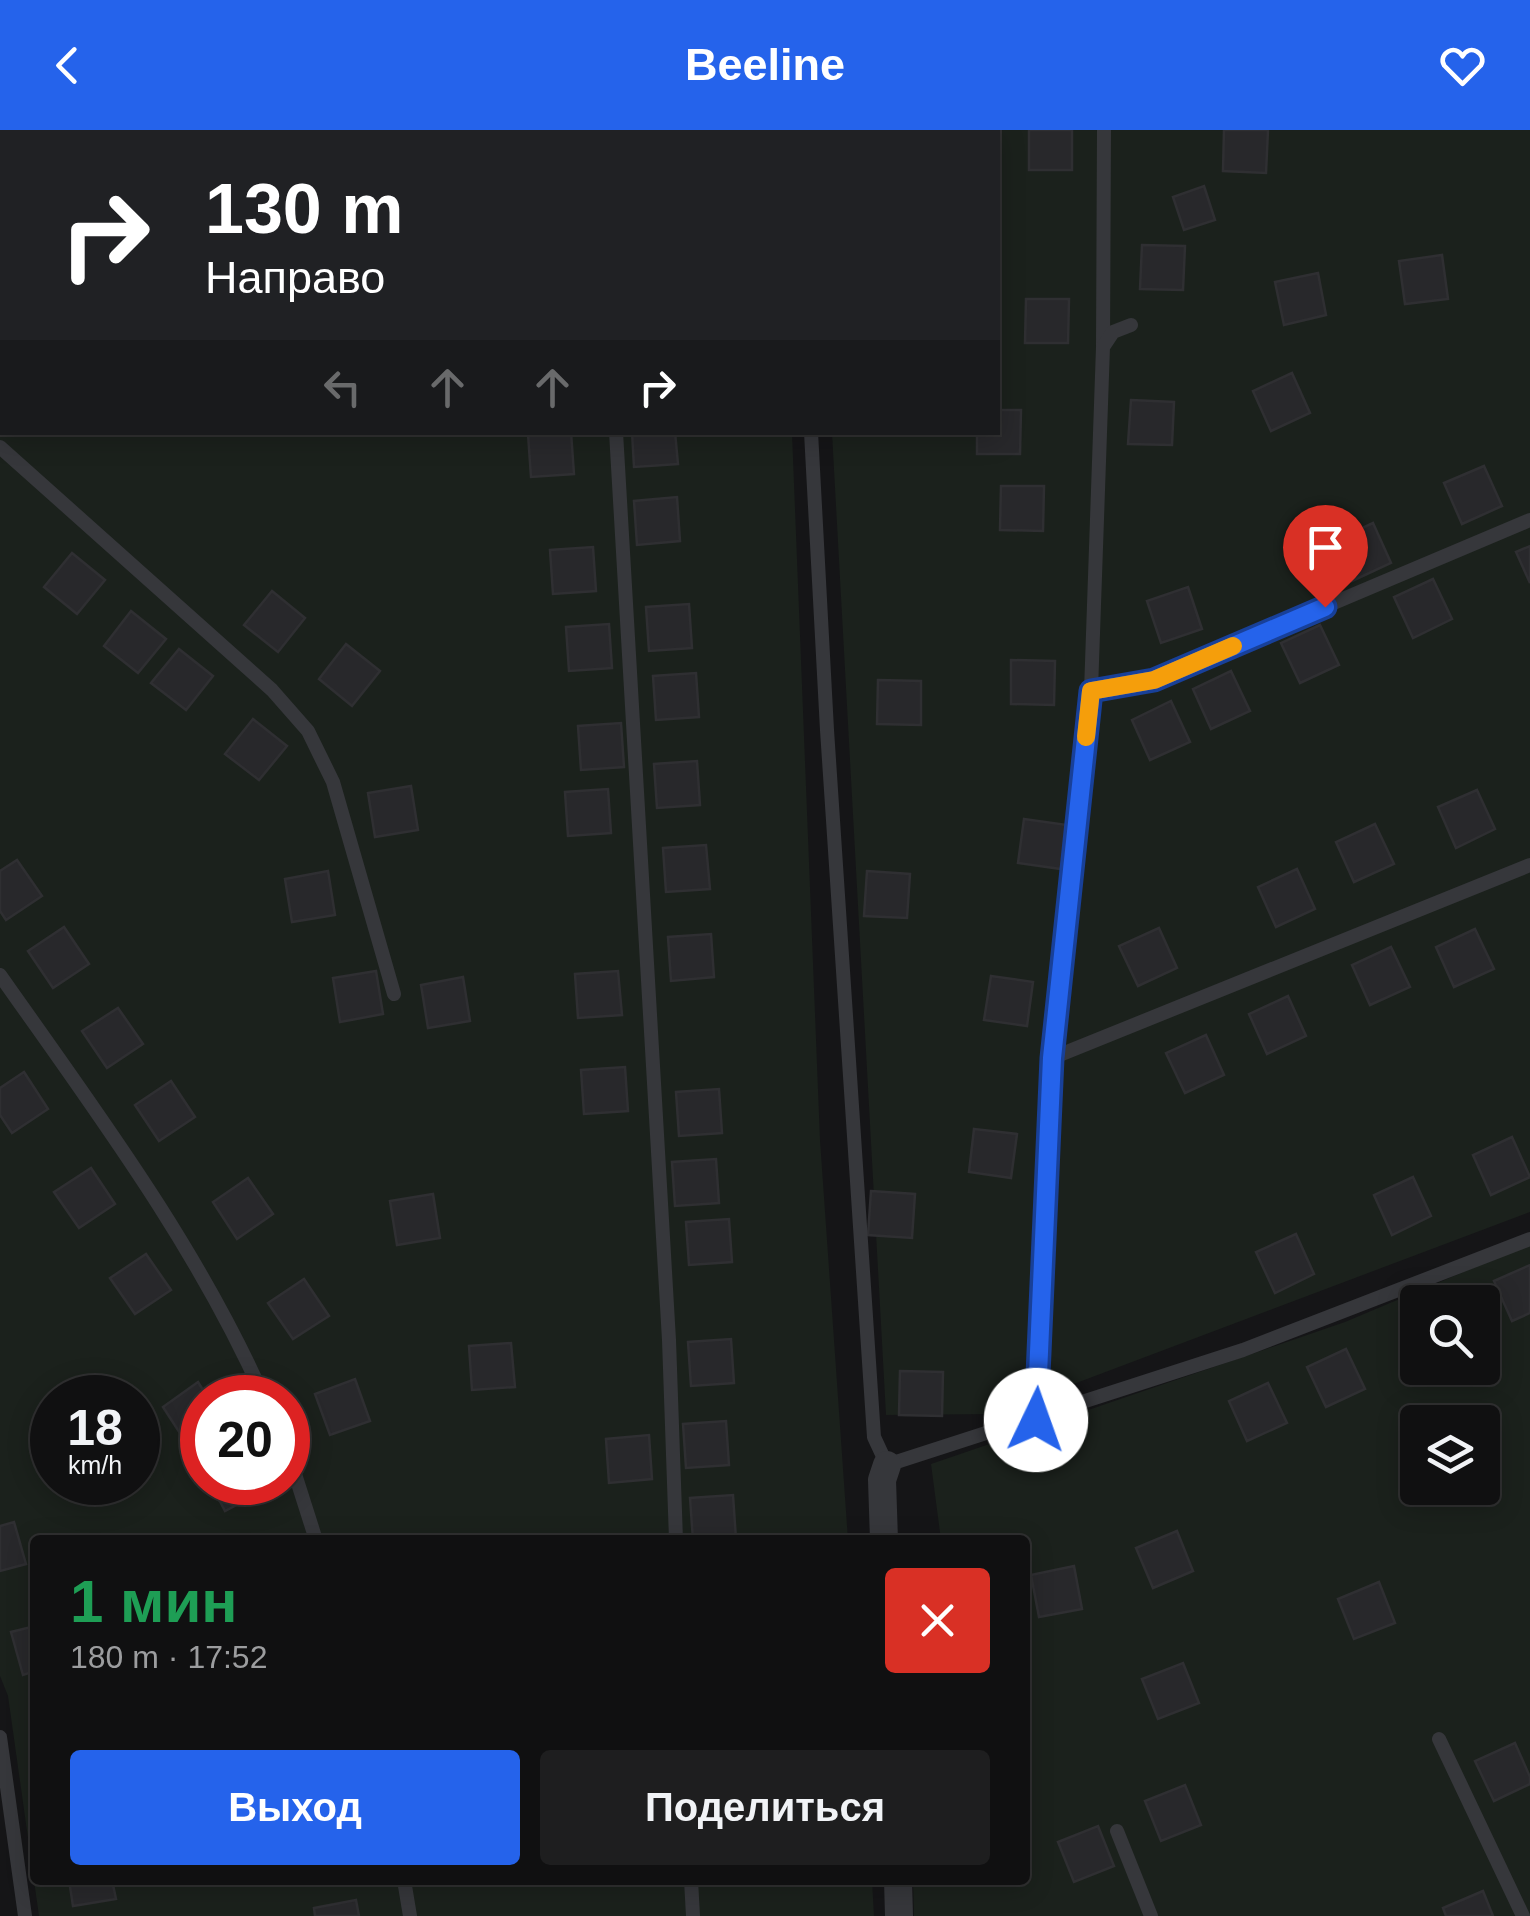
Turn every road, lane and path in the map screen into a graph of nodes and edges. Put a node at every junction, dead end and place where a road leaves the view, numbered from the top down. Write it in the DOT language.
graph roads {
  1 [pos="1104,130"];
  2 [pos="1131,325"];
  3 [pos="1103,346"];
  4 [pos="616,435"];
  5 [pos="810,435"];
  6 [pos="0,448"];
  7 [pos="1530,520"];
  8 [pos="1091,691"];
  9 [pos="1530,865"];
  10 [pos="0,975"];
  11 [pos="394,994"];
  12 [pos="1052,1058"];
  13 [pos="1530,1238"];
  14 [pos="254,1375"];
  15 [pos="1036,1420"];
  16 [pos="887,1466"];
  17 [pos="305,1505"];
  18 [pos="314,1535"];
  19 [pos="676,1535"];
  20 [pos="884,1535"];
  21 [pos="0,1737"];
  22 [pos="1440,1739"];
  23 [pos="1117,1831"];
  24 [pos="405,1885"];
  25 [pos="691,1885"];
  26 [pos="898,1885"];
  27 [pos="25,1916"];
  28 [pos="410,1916"];
  29 [pos="693,1916"];
  30 [pos="899,1916"];
  31 [pos="1152,1916"];
  32 [pos="1523,1916"];
  1 -- 3 [label="lane"];
  2 -- 3 [label="lane"];
  3 -- 8 [label="lane"];
  4 -- 19 [label="lane"];
  5 -- 16 [label="lane"];
  6 -- 11 [label="lane"];
  7 -- 8 [label="lane"];
  8 -- 12 [label="lane"];
  9 -- 12 [label="lane"];
  10 -- 14 [label="lane"];
  12 -- 15 [label="lane"];
  13 -- 15 [label="lane"];
  15 -- 16 [label="lane"];
  16 -- 20 [label="street"];
  17 -- 18 [label="lane"];
  21 -- 27 [label="lane"];
  22 -- 32 [label="lane"];
  23 -- 31 [label="lane"];
  24 -- 28 [label="lane"];
  25 -- 29 [label="lane"];
  26 -- 30 [label="street"];
}
